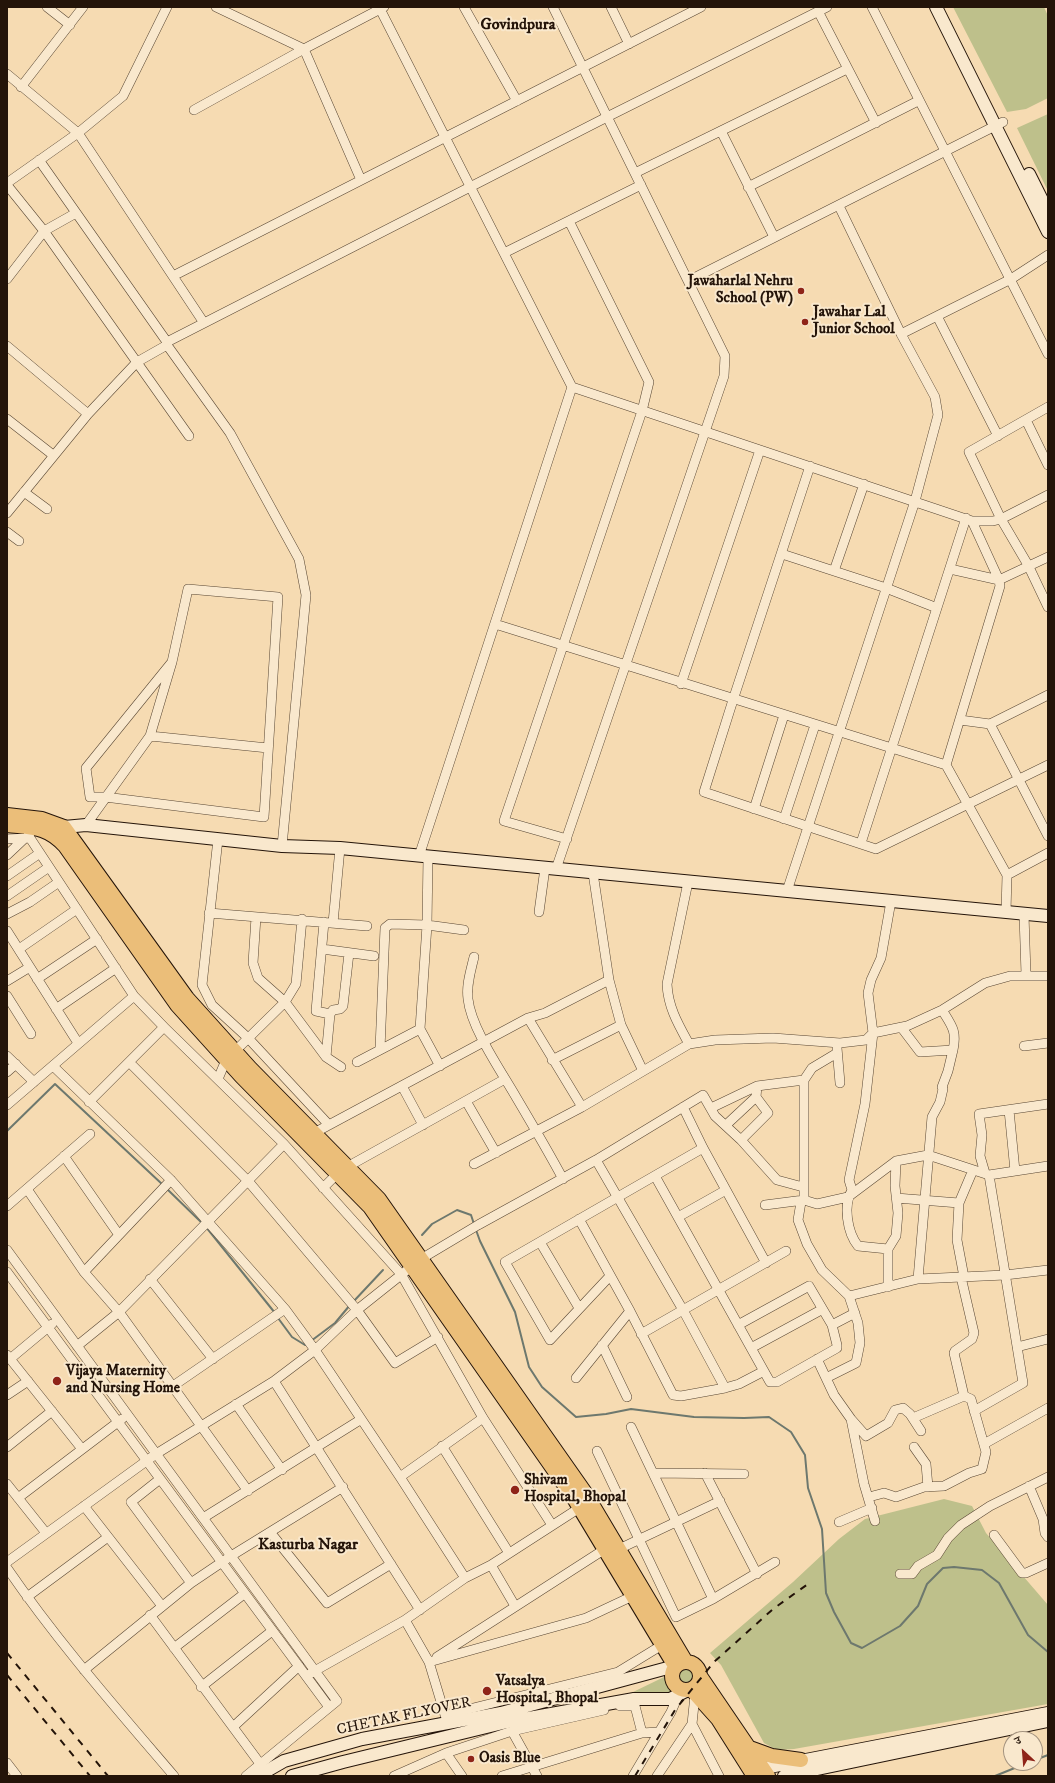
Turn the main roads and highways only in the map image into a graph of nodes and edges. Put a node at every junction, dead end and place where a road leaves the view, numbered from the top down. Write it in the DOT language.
graph roads {
  1 [pos="7,815"];
  2 [pos="7,825"];
  3 [pos="27,830"];
  4 [pos="231,1055"];
  5 [pos="342,1170"];
  6 [pos="585,1505"];
  7 [pos="639,1593"];
  8 [pos="667,1642"];
  9 [pos="680,1664"];
  10 [pos="700,1676"];
  11 [pos="687,1693"];
  12 [pos="750,1748"];
  13 [pos="801,1760"];
  14 [pos="759,1773"];
  1 -- 3 [label="main road"];
  2 -- 3 [label="main road"];
  3 -- 4 [label="main road"];
  4 -- 5 [label="main road"];
  4 -- 5 [label="main road"];
  5 -- 6 [label="main road"];
  6 -- 7 [label="main road"];
  6 -- 7 [label="main road"];
  7 -- 8 [label="main road"];
  7 -- 8 [label="main road"];
  8 -- 9 [label="main road"];
  9 -- 10 [label="main road"];
  9 -- 11 [label="main road"];
  10 -- 11 [label="main road"];
  10 -- 12 [label="main road"];
  11 -- 14 [label="main road"];
  12 -- 13 [label="main road"];
  12 -- 14 [label="main road"];
}
